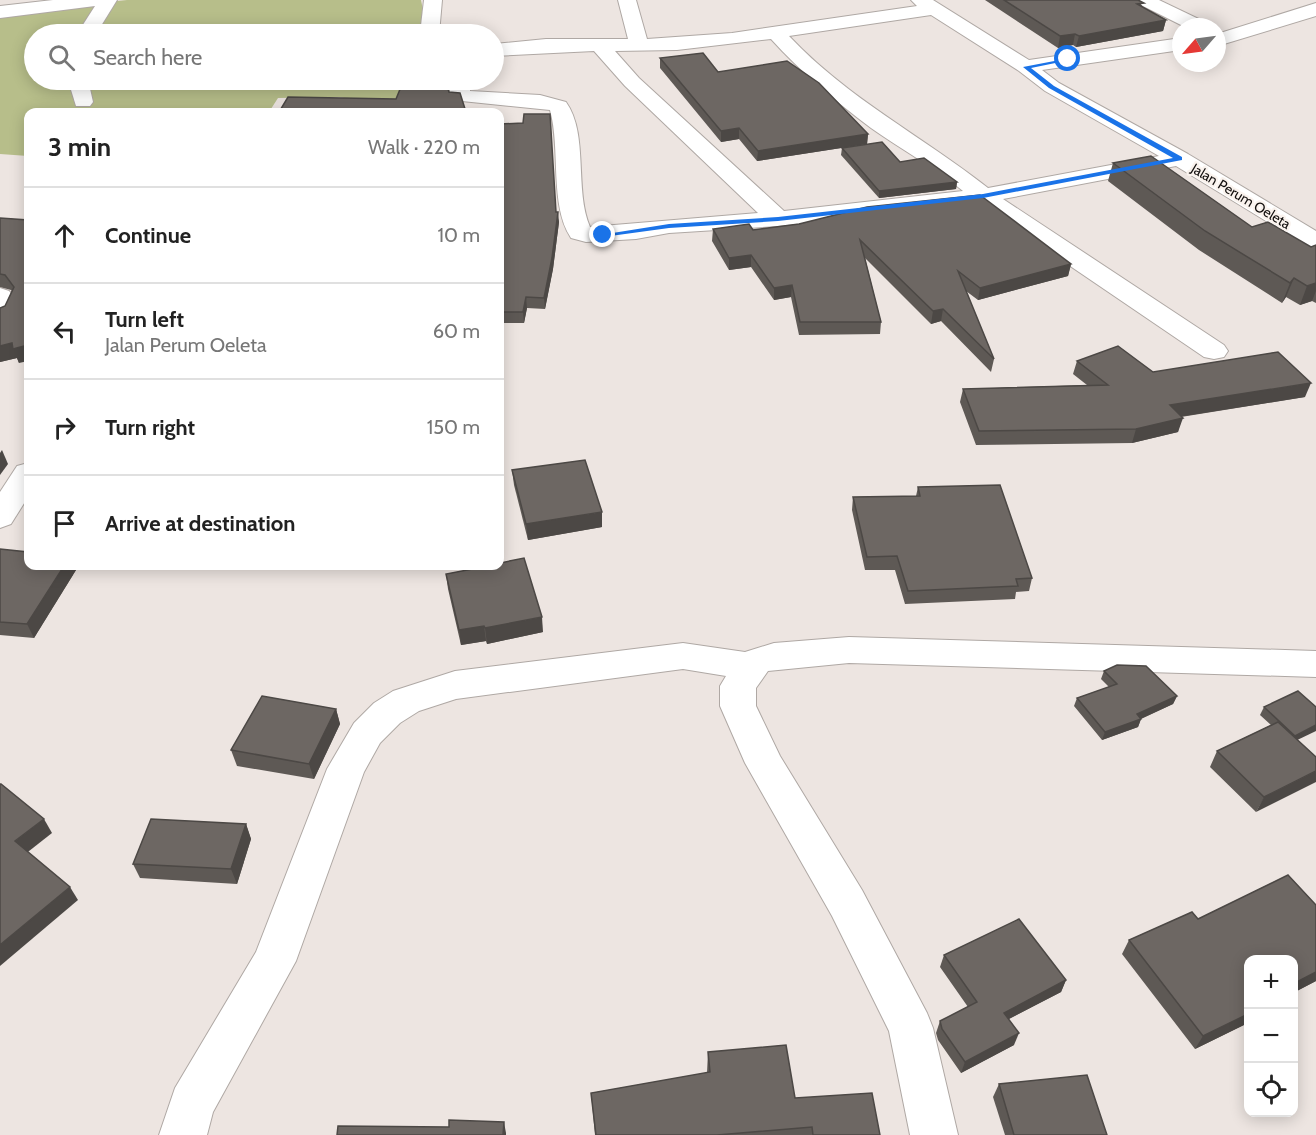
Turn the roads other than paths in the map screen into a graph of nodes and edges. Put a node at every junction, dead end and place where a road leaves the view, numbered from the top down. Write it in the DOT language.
graph roads {
  1 [pos="98,0"];
  2 [pos="108,0"];
  3 [pos="433,0"];
  4 [pos="627,0"];
  5 [pos="1145,0"];
  6 [pos="927,4"];
  7 [pos="1316,9"];
  8 [pos="0,12"];
  9 [pos="1182,18"];
  10 [pos="93,24"];
  11 [pos="431,24"];
  12 [pos="774,32"];
  13 [pos="1226,36"];
  14 [pos="639,45"];
  15 [pos="1172,45"];
  16 [pos="600,46"];
  17 [pos="504,49"];
  18 [pos="1026,67"];
  19 [pos="80,90"];
  20 [pos="459,96"];
  21 [pos="83,102"];
  22 [pos="1180,159"];
  23 [pos="983,196"];
  24 [pos="778,219"];
  25 [pos="1316,241"];
  26 [pos="0,296"];
  27 [pos="0,314"];
  28 [pos="1214,351"];
  29 [pos="24,479"];
  30 [pos="0,517"];
  31 [pos="1316,664"];
  32 [pos="751,666"];
  33 [pos="183,1135"];
  34 [pos="934,1135"];
  1 -- 8 [label="street"];
  2 -- 10 [label="street"];
  3 -- 11 [label="street"];
  4 -- 14 [label="street"];
  5 -- 9 [label="street"];
  6 -- 12 [label="street"];
  6 -- 18 [label="street, Jalan Perum Oeleta"];
  7 -- 13 [label="street"];
  12 -- 14 [label="street"];
  12 -- 23 [label="street"];
  14 -- 16 [label="street"];
  15 -- 18 [label="street"];
  16 -- 17 [label="street"];
  16 -- 24 [label="street"];
  18 -- 22 [label="street, Jalan Perum Oeleta"];
  19 -- 21 [label="street"];
  20 -- 24 [label="street"];
  22 -- 23 [label="street"];
  22 -- 25 [label="street, Jalan Perum Oeleta"];
  23 -- 24 [label="street"];
  23 -- 28 [label="street"];
  26 -- 27 [label="street"];
  29 -- 30 [label="street"];
  31 -- 32 [label="street"];
  32 -- 33 [label="street"];
  32 -- 34 [label="street"];
}
